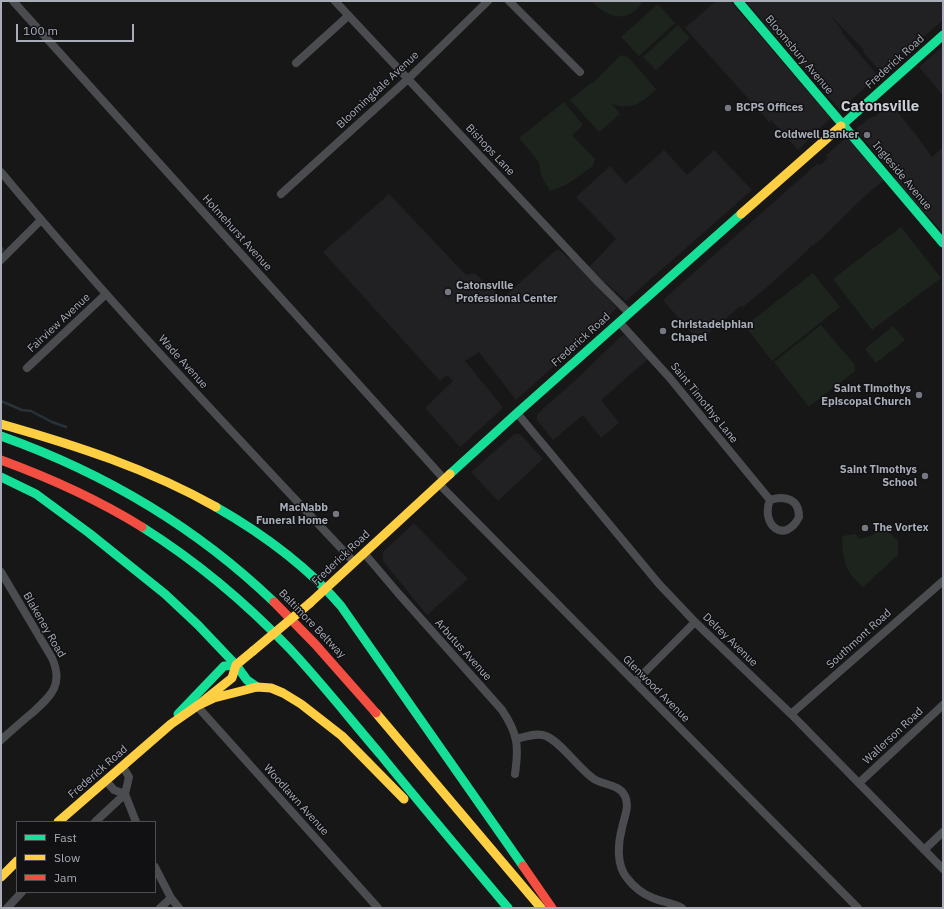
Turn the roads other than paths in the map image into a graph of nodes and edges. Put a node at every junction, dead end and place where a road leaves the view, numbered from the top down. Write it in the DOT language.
graph roads {
  1 [pos="12,1"];
  2 [pos="335,1"];
  3 [pos="488,1"];
  4 [pos="509,1"];
  5 [pos="738,1"];
  6 [pos="348,16"];
  7 [pos="943,35"];
  8 [pos="296,62"];
  9 [pos="580,72"];
  10 [pos="408,79"];
  11 [pos="843,125"];
  12 [pos="1,172"];
  13 [pos="281,194"];
  14 [pos="41,220"];
  15 [pos="943,243"];
  16 [pos="1,260"];
  17 [pos="106,294"];
  18 [pos="629,313"];
  19 [pos="620,322"];
  20 [pos="27,368"];
  21 [pos="517,413"];
  22 [pos="1,424"];
  23 [pos="1,436"];
  24 [pos="1,460"];
  25 [pos="1,477"];
  26 [pos="442,482"];
  27 [pos="770,500"];
  28 [pos="364,552"];
  29 [pos="354,562"];
  30 [pos="1,572"];
  31 [pos="943,581"];
  32 [pos="326,588"];
  33 [pos="695,622"];
  34 [pos="236,665"];
  35 [pos="213,676"];
  36 [pos="635,682"];
  37 [pos="257,686"];
  38 [pos="943,705"];
  39 [pos="197,706"];
  40 [pos="791,714"];
  41 [pos="171,724"];
  42 [pos="2,736"];
  43 [pos="516,739"];
  44 [pos="123,767"];
  45 [pos="515,774"];
  46 [pos="106,781"];
  47 [pos="859,783"];
  48 [pos="125,794"];
  49 [pos="59,821"];
  50 [pos="96,821"];
  51 [pos="136,821"];
  52 [pos="943,832"];
  53 [pos="924,850"];
  54 [pos="16,862"];
  55 [pos="943,869"];
  56 [pos="156,870"];
  57 [pos="2,873"];
  58 [pos="21,893"];
  59 [pos="171,898"];
  60 [pos="501,899"];
  61 [pos="7,908"];
  62 [pos="160,908"];
  63 [pos="178,908"];
  64 [pos="378,908"];
  65 [pos="508,908"];
  66 [pos="541,908"];
  67 [pos="552,908"];
  68 [pos="682,908"];
  69 [pos="858,908"];
  1 -- 26 [label="street, Holmehurst Avenue"];
  2 -- 6 [label="street, Bishops Lane"];
  3 -- 10 [label="street, Bloomingdale Avenue"];
  4 -- 9 [label="street"];
  5 -- 11 [label="main road, Bloomsbury Avenue"];
  6 -- 8 [label="street"];
  6 -- 10 [label="street, Bishops Lane"];
  7 -- 11 [label="main road, Frederick Road"];
  10 -- 13 [label="street, Bloomingdale Avenue"];
  10 -- 18 [label="street, Bishops Lane"];
  11 -- 15 [label="main road, Ingleside Avenue"];
  11 -- 18 [label="main road, Frederick Road"];
  12 -- 14 [label="street, Wade Avenue"];
  14 -- 16 [label="street"];
  14 -- 17 [label="street, Wade Avenue"];
  17 -- 20 [label="street, Fairview Avenue"];
  17 -- 29 [label="street, Wade Avenue"];
  18 -- 19 [label="main road, Frederick Road"];
  19 -- 21 [label="main road, Frederick Road"];
  19 -- 27 [label="street, Saint Timothys Lane"];
  21 -- 26 [label="main road, Frederick Road"];
  21 -- 33 [label="street, Delrey Avenue"];
  22 -- 32 [label="main road"];
  23 -- 66 [label="main road, Baltimore Beltway"];
  24 -- 60 [label="main road"];
  25 -- 34 [label="main road"];
  26 -- 28 [label="main road, Frederick Road"];
  26 -- 36 [label="street, Glenwood Avenue"];
  27 -- 27 [label="street"];
  28 -- 29 [label="main road, Frederick Road"];
  28 -- 43 [label="street, Arbutus Avenue"];
  29 -- 32 [label="main road, Frederick Road"];
  30 -- 42 [label="street, Blakeney Road"];
  31 -- 40 [label="street, Southmont Road"];
  32 -- 34 [label="main road, Frederick Road, bridge"];
  32 -- 67 [label="main road"];
  33 -- 36 [label="street"];
  33 -- 40 [label="street, Delrey Avenue"];
  34 -- 35 [label="main road, Frederick Road"];
  34 -- 37 [label="main road"];
  34 -- 39 [label="main road, Frederick Road"];
  35 -- 39 [label="main road"];
  35 -- 41 [label="main road, Frederick Road"];
  36 -- 69 [label="street, Glenwood Avenue"];
  37 -- 39 [label="main road"];
  37 -- 60 [label="main road"];
  38 -- 47 [label="street, Wallerson Road"];
  39 -- 41 [label="main road, Frederick Road"];
  39 -- 64 [label="street, Woodlawn Avenue"];
  40 -- 47 [label="street, Delrey Avenue"];
  41 -- 44 [label="main road, Frederick Road"];
  43 -- 45 [label="street, Arbutus Avenue"];
  43 -- 68 [label="street"];
  44 -- 46 [label="main road, Frederick Road"];
  44 -- 48 [label="street"];
  46 -- 48 [label="street"];
  46 -- 49 [label="main road, Frederick Road"];
  47 -- 53 [label="street, Delrey Avenue"];
  48 -- 50 [label="street"];
  48 -- 51 [label="street"];
  52 -- 53 [label="street"];
  53 -- 55 [label="street, Delrey Avenue"];
  54 -- 57 [label="main road"];
  56 -- 59 [label="street"];
  58 -- 61 [label="street"];
  59 -- 62 [label="street"];
  59 -- 63 [label="street"];
  60 -- 65 [label="main road"];
}
